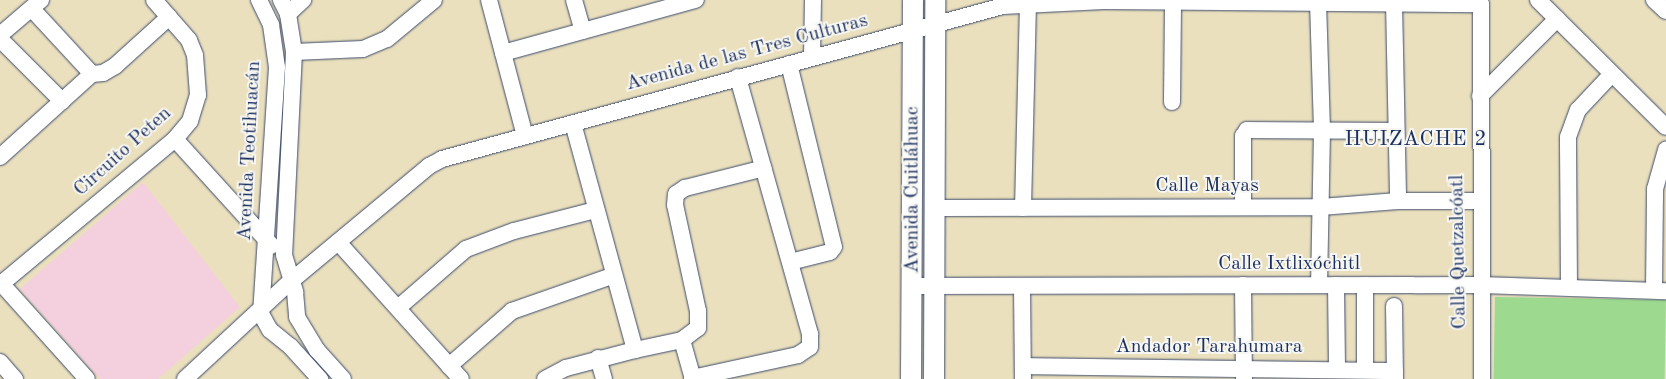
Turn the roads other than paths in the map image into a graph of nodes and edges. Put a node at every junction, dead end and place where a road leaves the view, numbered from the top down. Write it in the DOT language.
graph roads {
  1 [pos="154,0"];
  2 [pos="259,0"];
  3 [pos="303,0"];
  4 [pos="434,0"];
  5 [pos="489,0"];
  6 [pos="574,0"];
  7 [pos="696,0"];
  8 [pos="812,0"];
  9 [pos="913,0"];
  10 [pos="935,0"];
  11 [pos="1104,0"];
  12 [pos="1193,0"];
  13 [pos="1538,0"];
  14 [pos="1654,0"];
  15 [pos="1173,1"];
  16 [pos="1028,2"];
  17 [pos="1318,2"];
  18 [pos="1483,2"];
  19 [pos="1394,3"];
  20 [pos="37,4"];
  21 [pos="648,6"];
  22 [pos="284,7"];
  23 [pos="1666,11"];
  24 [pos="169,17"];
  25 [pos="1556,20"];
  26 [pos="935,24"];
  27 [pos="583,31"];
  28 [pos="913,31"];
  29 [pos="0,35"];
  30 [pos="0,39"];
  31 [pos="294,52"];
  32 [pos="503,53"];
  33 [pos="812,57"];
  34 [pos="789,64"];
  35 [pos="92,74"];
  36 [pos="1611,75"];
  37 [pos="738,77"];
  38 [pos="1480,96"];
  39 [pos="62,101"];
  40 [pos="1172,102"];
  41 [pos="572,123"];
  42 [pos="1666,127"];
  43 [pos="1322,131"];
  44 [pos="1394,131"];
  45 [pos="524,136"];
  46 [pos="175,139"];
  47 [pos="1666,150"];
  48 [pos="0,157"];
  49 [pos="764,168"];
  50 [pos="1662,178"];
  51 [pos="1398,201"];
  52 [pos="1479,201"];
  53 [pos="1243,207"];
  54 [pos="1321,207"];
  55 [pos="935,208"];
  56 [pos="1023,208"];
  57 [pos="596,210"];
  58 [pos="266,242"];
  59 [pos="338,242"];
  60 [pos="284,255"];
  61 [pos="790,262"];
  62 [pos="612,276"];
  63 [pos="291,281"];
  64 [pos="1,283"];
  65 [pos="1243,285"];
  66 [pos="1319,285"];
  67 [pos="1336,285"];
  68 [pos="1365,285"];
  69 [pos="912,286"];
  70 [pos="935,286"];
  71 [pos="1481,286"];
  72 [pos="1022,287"];
  73 [pos="1569,288"];
  74 [pos="1660,290"];
  75 [pos="1394,306"];
  76 [pos="261,307"];
  77 [pos="399,307"];
  78 [pos="682,340"];
  79 [pos="635,350"];
  80 [pos="598,358"];
  81 [pos="0,362"];
  82 [pos="449,366"];
  83 [pos="1337,369"];
  84 [pos="1364,370"];
  85 [pos="1024,373"];
  86 [pos="1095,373"];
  87 [pos="1167,373"];
  88 [pos="1244,374"];
  89 [pos="1314,374"];
  90 [pos="1395,375"];
  91 [pos="196,376"];
  92 [pos="693,378"];
  93 [pos="15,379"];
  94 [pos="87,379"];
  95 [pos="320,379"];
  96 [pos="343,379"];
  97 [pos="461,379"];
  98 [pos="545,379"];
  99 [pos="604,379"];
  100 [pos="911,379"];
  101 [pos="934,379"];
  102 [pos="1482,379"];
  1 -- 24 [label="street, Circuito Peten"];
  2 -- 58 [label="street, Avenida Teotihuacán"];
  3 -- 22 [label="street"];
  4 -- 31 [label="street"];
  5 -- 32 [label="street"];
  6 -- 27 [label="street"];
  7 -- 21 [label="street"];
  8 -- 33 [label="street"];
  9 -- 28 [label="main road, Avenida Cuitláhuac"];
  10 -- 26 [label="main road, Avenida Cuitláhuac"];
  11 -- 15 [label="street, Avenida de las Tres Culturas"];
  11 -- 16 [label="street, Avenida de las Tres Culturas"];
  12 -- 15 [label="street, Avenida de las Tres Culturas"];
  12 -- 17 [label="street, Avenida de las Tres Culturas"];
  13 -- 25 [label="street"];
  14 -- 23 [label="street"];
  15 -- 40 [label="street"];
  16 -- 26 [label="street, Avenida de las Tres Culturas"];
  16 -- 56 [label="street"];
  17 -- 19 [label="street, Avenida de las Tres Culturas"];
  17 -- 43 [label="street"];
  18 -- 19 [label="street, Avenida de las Tres Culturas"];
  18 -- 38 [label="street, Calle Quetzalcóatl"];
  19 -- 44 [label="street"];
  20 -- 29 [label="street"];
  20 -- 35 [label="street"];
  21 -- 27 [label="street"];
  22 -- 31 [label="street, Avenida Teotihuacán"];
  24 -- 35 [label="street"];
  24 -- 46 [label="street, Circuito Peten"];
  25 -- 36 [label="street"];
  25 -- 38 [label="street"];
  26 -- 28 [label="street, Avenida de las Tres Culturas"];
  26 -- 55 [label="main road, Avenida Cuitláhuac"];
  27 -- 32 [label="street"];
  28 -- 33 [label="street, Avenida de las Tres Culturas"];
  28 -- 69 [label="main road, Avenida Cuitláhuac"];
  30 -- 39 [label="street"];
  31 -- 60 [label="street, Avenida Teotihuacán"];
  32 -- 45 [label="street"];
  33 -- 34 [label="street, Avenida de las Tres Culturas"];
  34 -- 37 [label="street, Avenida de las Tres Culturas"];
  34 -- 61 [label="street"];
  35 -- 39 [label="street"];
  36 -- 42 [label="street"];
  36 -- 73 [label="street"];
  37 -- 41 [label="street, Avenida de las Tres Culturas"];
  37 -- 49 [label="street"];
  38 -- 52 [label="street, Calle Quetzalcóatl"];
  39 -- 48 [label="street"];
  41 -- 45 [label="street, Avenida de las Tres Culturas"];
  41 -- 57 [label="street"];
  43 -- 44 [label="street"];
  43 -- 53 [label="street"];
  43 -- 54 [label="street"];
  44 -- 51 [label="street"];
  45 -- 59 [label="street, Avenida de las Tres Culturas"];
  46 -- 58 [label="street"];
  46 -- 64 [label="street, Circuito Peten"];
  47 -- 50 [label="street"];
  49 -- 61 [label="street"];
  49 -- 78 [label="street"];
  50 -- 74 [label="street"];
  51 -- 52 [label="street, Calle Mayas"];
  51 -- 54 [label="street, Calle Mayas"];
  52 -- 71 [label="street, Calle Quetzalcóatl"];
  53 -- 54 [label="street, Calle Mayas"];
  53 -- 56 [label="street, Calle Mayas"];
  54 -- 66 [label="street"];
  55 -- 56 [label="street, Calle Mayas"];
  55 -- 70 [label="main road, Avenida Cuitláhuac"];
  57 -- 62 [label="street"];
  57 -- 77 [label="street"];
  58 -- 60 [label="street"];
  58 -- 76 [label="street, Avenida Teotihuacán"];
  59 -- 63 [label="street, Avenida de las Tres Culturas"];
  59 -- 77 [label="street"];
  60 -- 63 [label="street, Avenida Teotihuacán"];
  61 -- 92 [label="street"];
  62 -- 79 [label="street"];
  62 -- 82 [label="street"];
  63 -- 76 [label="street, Avenida de las Tres Culturas"];
  63 -- 96 [label="street, Avenida Teotihuacán"];
  64 -- 94 [label="street"];
  65 -- 66 [label="street, Calle Ixtlixóchitl"];
  65 -- 72 [label="street, Calle Ixtlixóchitl"];
  65 -- 88 [label="street"];
  66 -- 67 [label="street, Calle Ixtlixóchitl"];
  67 -- 68 [label="street, Calle Ixtlixóchitl"];
  67 -- 83 [label="street"];
  68 -- 71 [label="street, Calle Ixtlixóchitl"];
  68 -- 84 [label="street"];
  69 -- 70 [label="street, Calle Ixtlixóchitl"];
  69 -- 100 [label="main road, Avenida Cuitláhuac"];
  70 -- 72 [label="street, Calle Ixtlixóchitl"];
  70 -- 101 [label="main road, Avenida Cuitláhuac"];
  71 -- 73 [label="street, Calle Ixtlixóchitl"];
  71 -- 102 [label="street, Calle Quetzalcóatl"];
  72 -- 85 [label="street"];
  73 -- 74 [label="street, Calle Ixtlixóchitl"];
  75 -- 90 [label="street"];
  76 -- 91 [label="street, Avenida de las Tres Culturas"];
  76 -- 95 [label="street"];
  77 -- 82 [label="street"];
  78 -- 79 [label="street"];
  78 -- 92 [label="street"];
  79 -- 80 [label="street"];
  80 -- 98 [label="street"];
  80 -- 99 [label="street"];
  81 -- 93 [label="street"];
  82 -- 97 [label="street"];
  83 -- 84 [label="street, Andador Tarahumara"];
  83 -- 89 [label="street, Andador Tarahumara"];
  84 -- 90 [label="street, Andador Tarahumara"];
  85 -- 86 [label="street, Andador Tarahumara"];
  86 -- 87 [label="street, Andador Tarahumara"];
  87 -- 88 [label="street, Andador Tarahumara"];
  88 -- 89 [label="street, Andador Tarahumara"];
}
